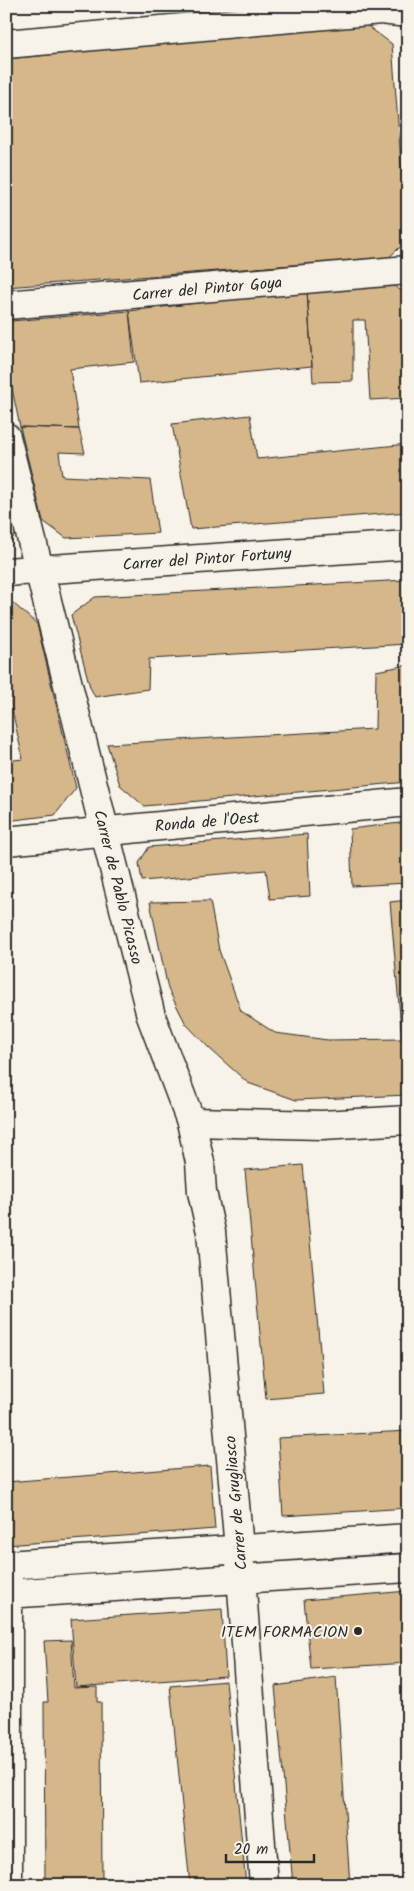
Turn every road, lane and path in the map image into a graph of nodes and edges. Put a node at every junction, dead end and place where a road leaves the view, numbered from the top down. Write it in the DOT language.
graph roads {
  1 [pos="408,13"];
  2 [pos="168,17"];
  3 [pos="6,44"];
  4 [pos="408,270"];
  5 [pos="6,305"];
  6 [pos="6,437"];
  7 [pos="408,545"];
  8 [pos="39,570"];
  9 [pos="6,572"];
  10 [pos="408,802"];
  11 [pos="105,831"];
  12 [pos="6,841"];
  13 [pos="408,1120"];
  14 [pos="191,1122"];
  15 [pos="408,1538"];
  16 [pos="239,1549"];
  17 [pos="7,1565"];
  18 [pos="408,1568"];
  19 [pos="241,1579"];
  20 [pos="8,1594"];
  21 [pos="8,1885"];
  22 [pos="264,1885"];
  1 -- 2 [label="street"];
  2 -- 3 [label="street"];
  4 -- 5 [label="street, Carrer del Pintor Goya"];
  6 -- 8 [label="street, Carrer de Pablo Picasso"];
  7 -- 8 [label="street, Carrer del Pintor Fortuny"];
  8 -- 9 [label="street, Carrer del Pintor Fortuny"];
  8 -- 11 [label="street, Carrer de Pablo Picasso"];
  10 -- 11 [label="street, Ronda de l'Oest"];
  11 -- 12 [label="street, Ronda de l'Oest"];
  11 -- 14 [label="street, Carrer de Pablo Picasso"];
  13 -- 14 [label="street"];
  14 -- 16 [label="street, Carrer de Grugliasco"];
  15 -- 16 [label="street"];
  16 -- 17 [label="street"];
  16 -- 19 [label="street, Carrer de Grugliasco"];
  17 -- 20 [label="street"];
  18 -- 19 [label="street"];
  19 -- 20 [label="street"];
  19 -- 22 [label="street, Carrer de Grugliasco"];
  20 -- 21 [label="street"];
}
